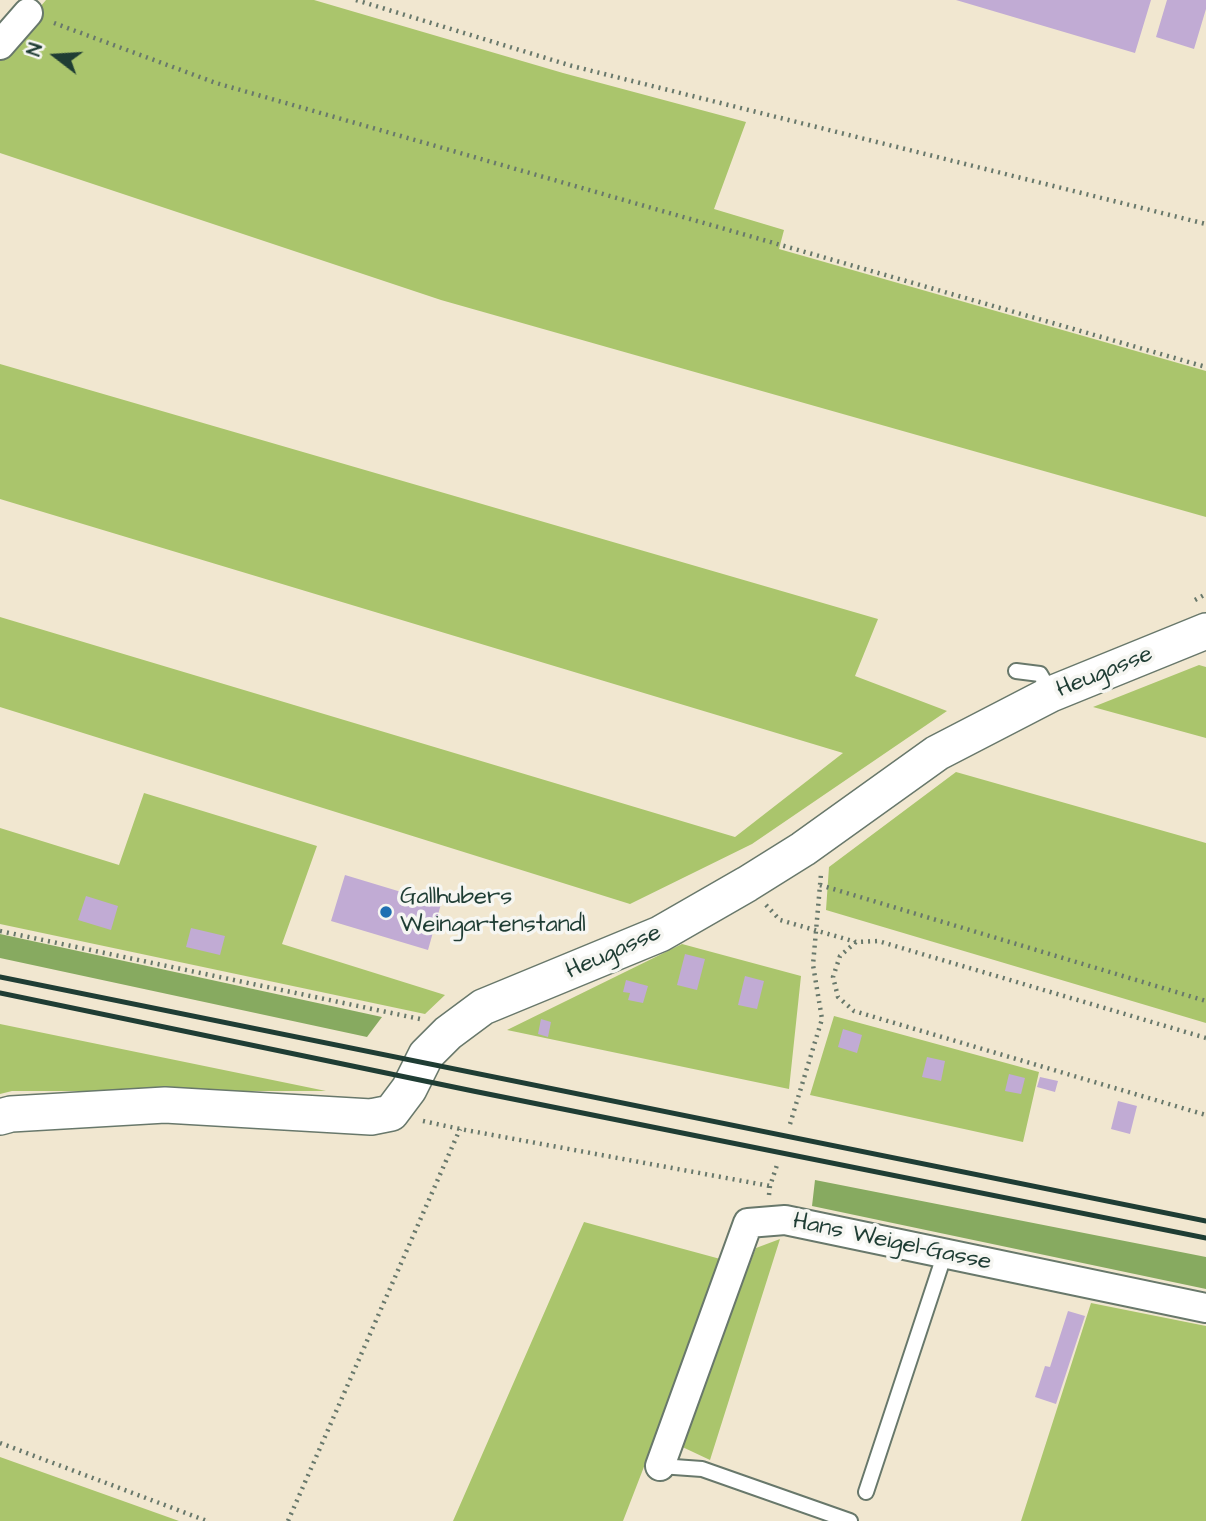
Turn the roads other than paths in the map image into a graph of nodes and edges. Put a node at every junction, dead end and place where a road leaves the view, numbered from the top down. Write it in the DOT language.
graph roads {
  1 [pos="28,13"];
  2 [pos="0,45"];
  3 [pos="1206,631"];
  4 [pos="1016,671"];
  5 [pos="1051,694"];
  6 [pos="0,1117"];
  7 [pos="945,1253"];
  8 [pos="1206,1308"];
  9 [pos="660,1466"];
  10 [pos="866,1492"];
  11 [pos="850,1521"];
  1 -- 2 [label="street"];
  3 -- 5 [label="street, Heugasse"];
  4 -- 5 [label="lane"];
  5 -- 6 [label="street, Heugasse"];
  7 -- 8 [label="street, Hans Weigel-Gasse"];
  7 -- 9 [label="street, Hans Weigel-Gasse"];
  7 -- 10 [label="lane"];
  9 -- 11 [label="lane"];
}
